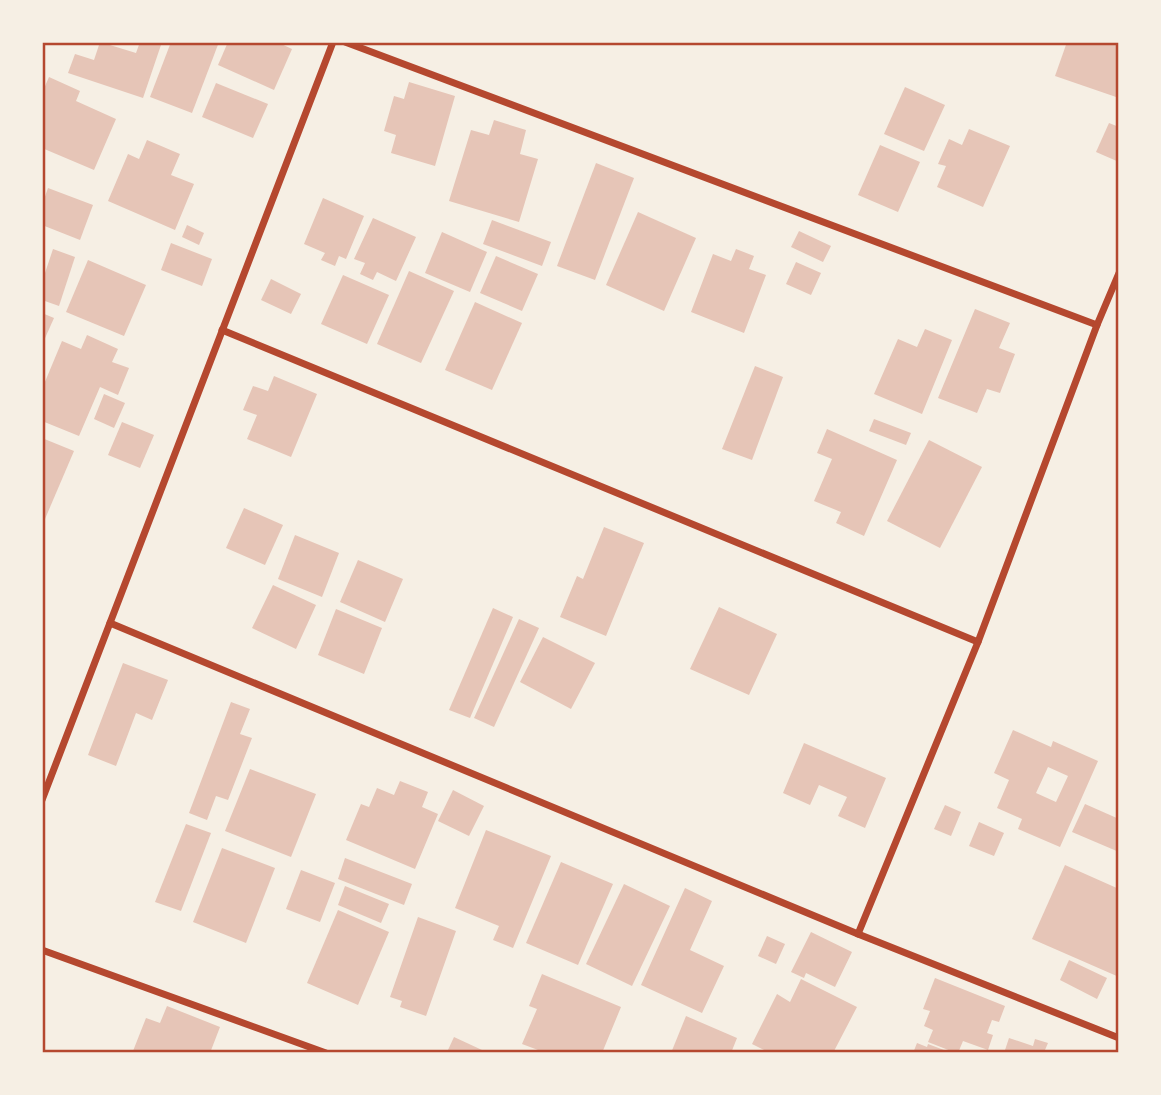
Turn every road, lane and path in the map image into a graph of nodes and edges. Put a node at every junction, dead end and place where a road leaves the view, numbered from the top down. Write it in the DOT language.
graph roads {
  1 [pos="332,42"];
  2 [pos="345,42"];
  3 [pos="1119,273"];
  4 [pos="1097,325"];
  5 [pos="222,330"];
  6 [pos="110,623"];
  7 [pos="978,642"];
  8 [pos="42,800"];
  9 [pos="859,934"];
  10 [pos="42,950"];
  11 [pos="1119,1038"];
  12 [pos="326,1053"];
  1 -- 5 [label="street"];
  2 -- 4 [label="street"];
  3 -- 4 [label="street"];
  4 -- 7 [label="street"];
  5 -- 6 [label="street"];
  5 -- 7 [label="street"];
  6 -- 8 [label="street"];
  6 -- 9 [label="street"];
  7 -- 9 [label="street"];
  9 -- 11 [label="street"];
  10 -- 12 [label="street"];
}
